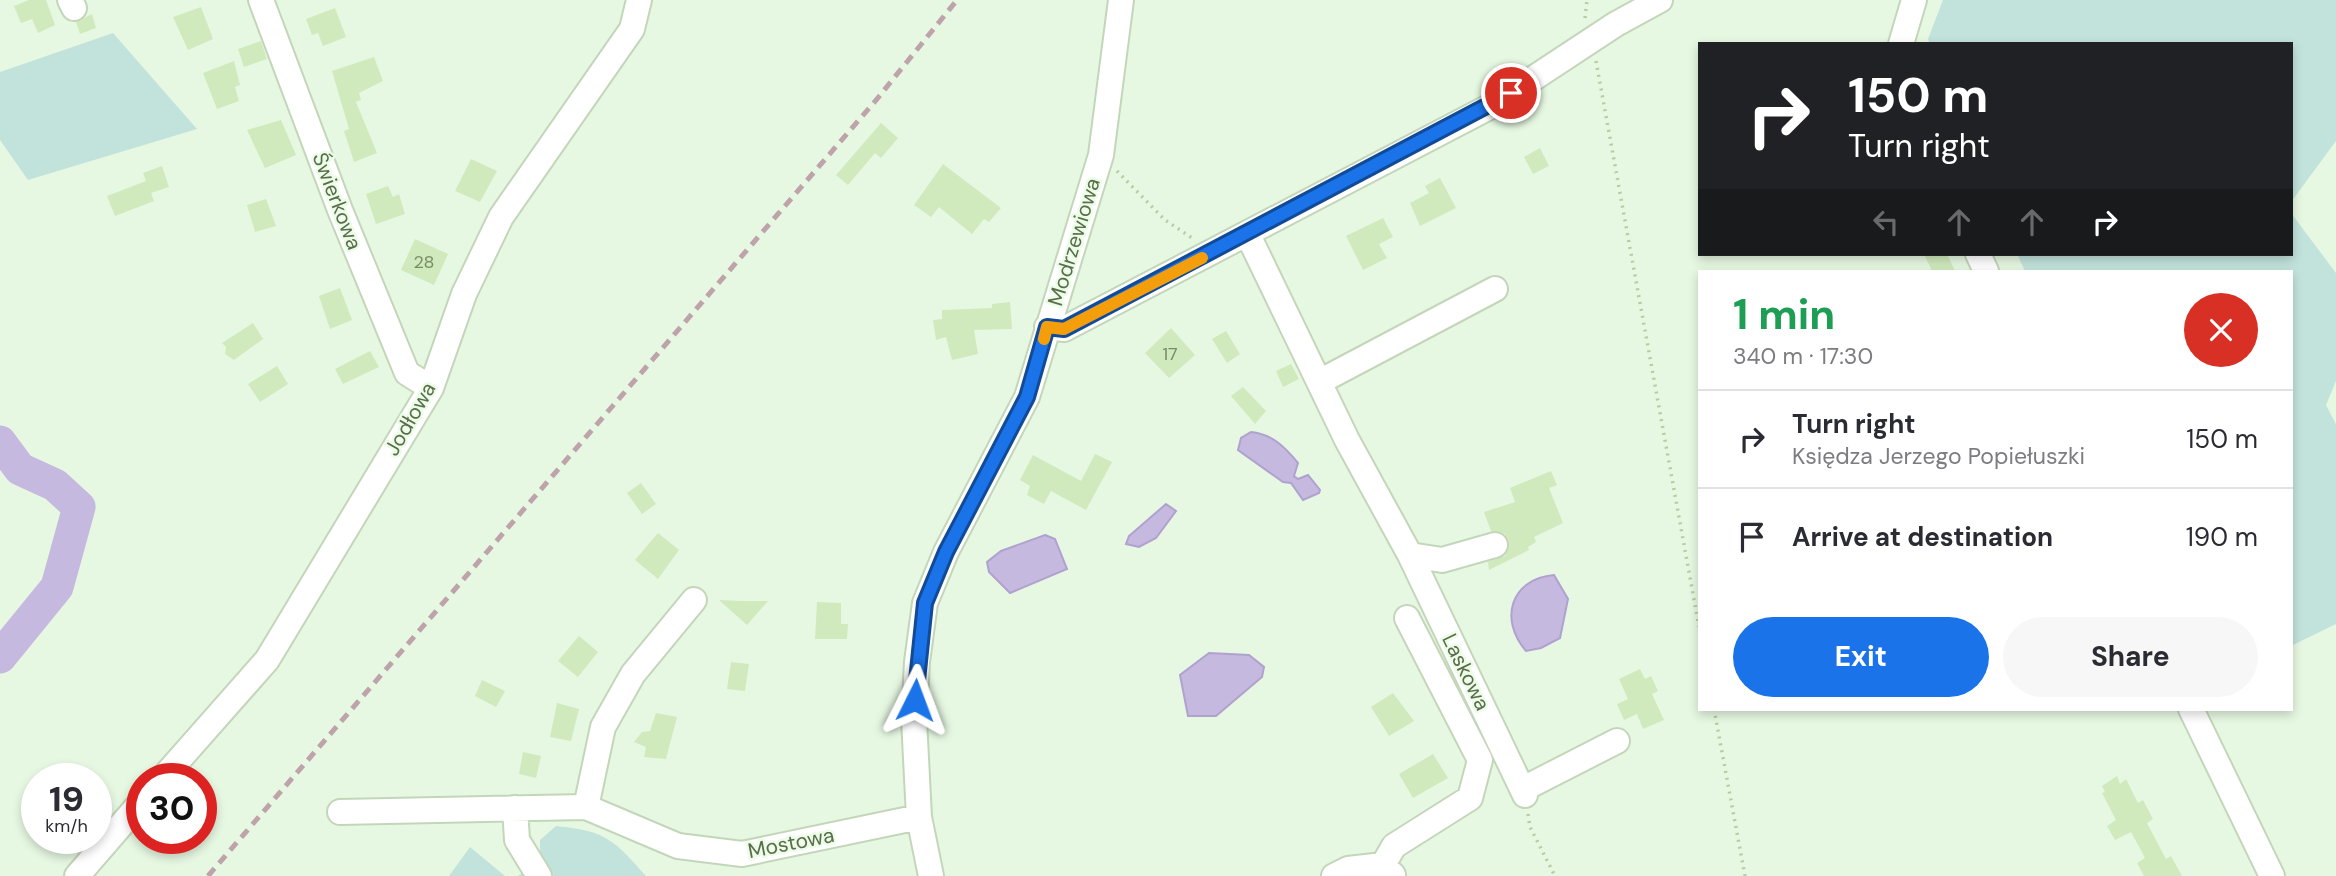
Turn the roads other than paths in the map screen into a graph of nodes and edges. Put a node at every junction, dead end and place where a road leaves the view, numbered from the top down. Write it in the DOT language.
graph roads {
  1 [pos="261,0"];
  2 [pos="639,0"];
  3 [pos="1121,0"];
  4 [pos="1661,0"];
  5 [pos="1914,0"];
  6 [pos="1902,42"];
  7 [pos="1248,234"];
  8 [pos="1496,289"];
  9 [pos="1047,327"];
  10 [pos="1319,382"];
  11 [pos="431,388"];
  12 [pos="1495,545"];
  13 [pos="1410,555"];
  14 [pos="694,600"];
  15 [pos="1408,618"];
  16 [pos="2192,711"];
  17 [pos="1617,741"];
  18 [pos="176,763"];
  19 [pos="586,807"];
  20 [pos="515,808"];
  21 [pos="340,812"];
  22 [pos="919,817"];
  23 [pos="126,819"];
  24 [pos="1388,871"];
  25 [pos="77,876"];
  26 [pos="539,876"];
  27 [pos="931,876"];
  28 [pos="1334,876"];
  29 [pos="2272,876"];
  1 -- 11 [label="street, Świerkowa"];
  2 -- 11 [label="street, Jodłowa"];
  3 -- 9 [label="street, Modrzewiowa"];
  4 -- 7 [label="street"];
  5 -- 6 [label="street"];
  7 -- 9 [label="street"];
  7 -- 10 [label="street, Laskowa"];
  8 -- 10 [label="street"];
  9 -- 22 [label="street, Modrzewiowa"];
  10 -- 13 [label="street, Laskowa"];
  11 -- 18 [label="street, Jodłowa"];
  12 -- 13 [label="street"];
  13 -- 17 [label="street, Laskowa"];
  14 -- 19 [label="street"];
  15 -- 24 [label="street"];
  16 -- 29 [label="street"];
  19 -- 20 [label="street, Mostowa"];
  19 -- 22 [label="street, Mostowa"];
  20 -- 21 [label="street, Mostowa"];
  20 -- 26 [label="street"];
  22 -- 27 [label="street, Modrzewiowa"];
  23 -- 25 [label="street"];
  24 -- 28 [label="street"];
}
